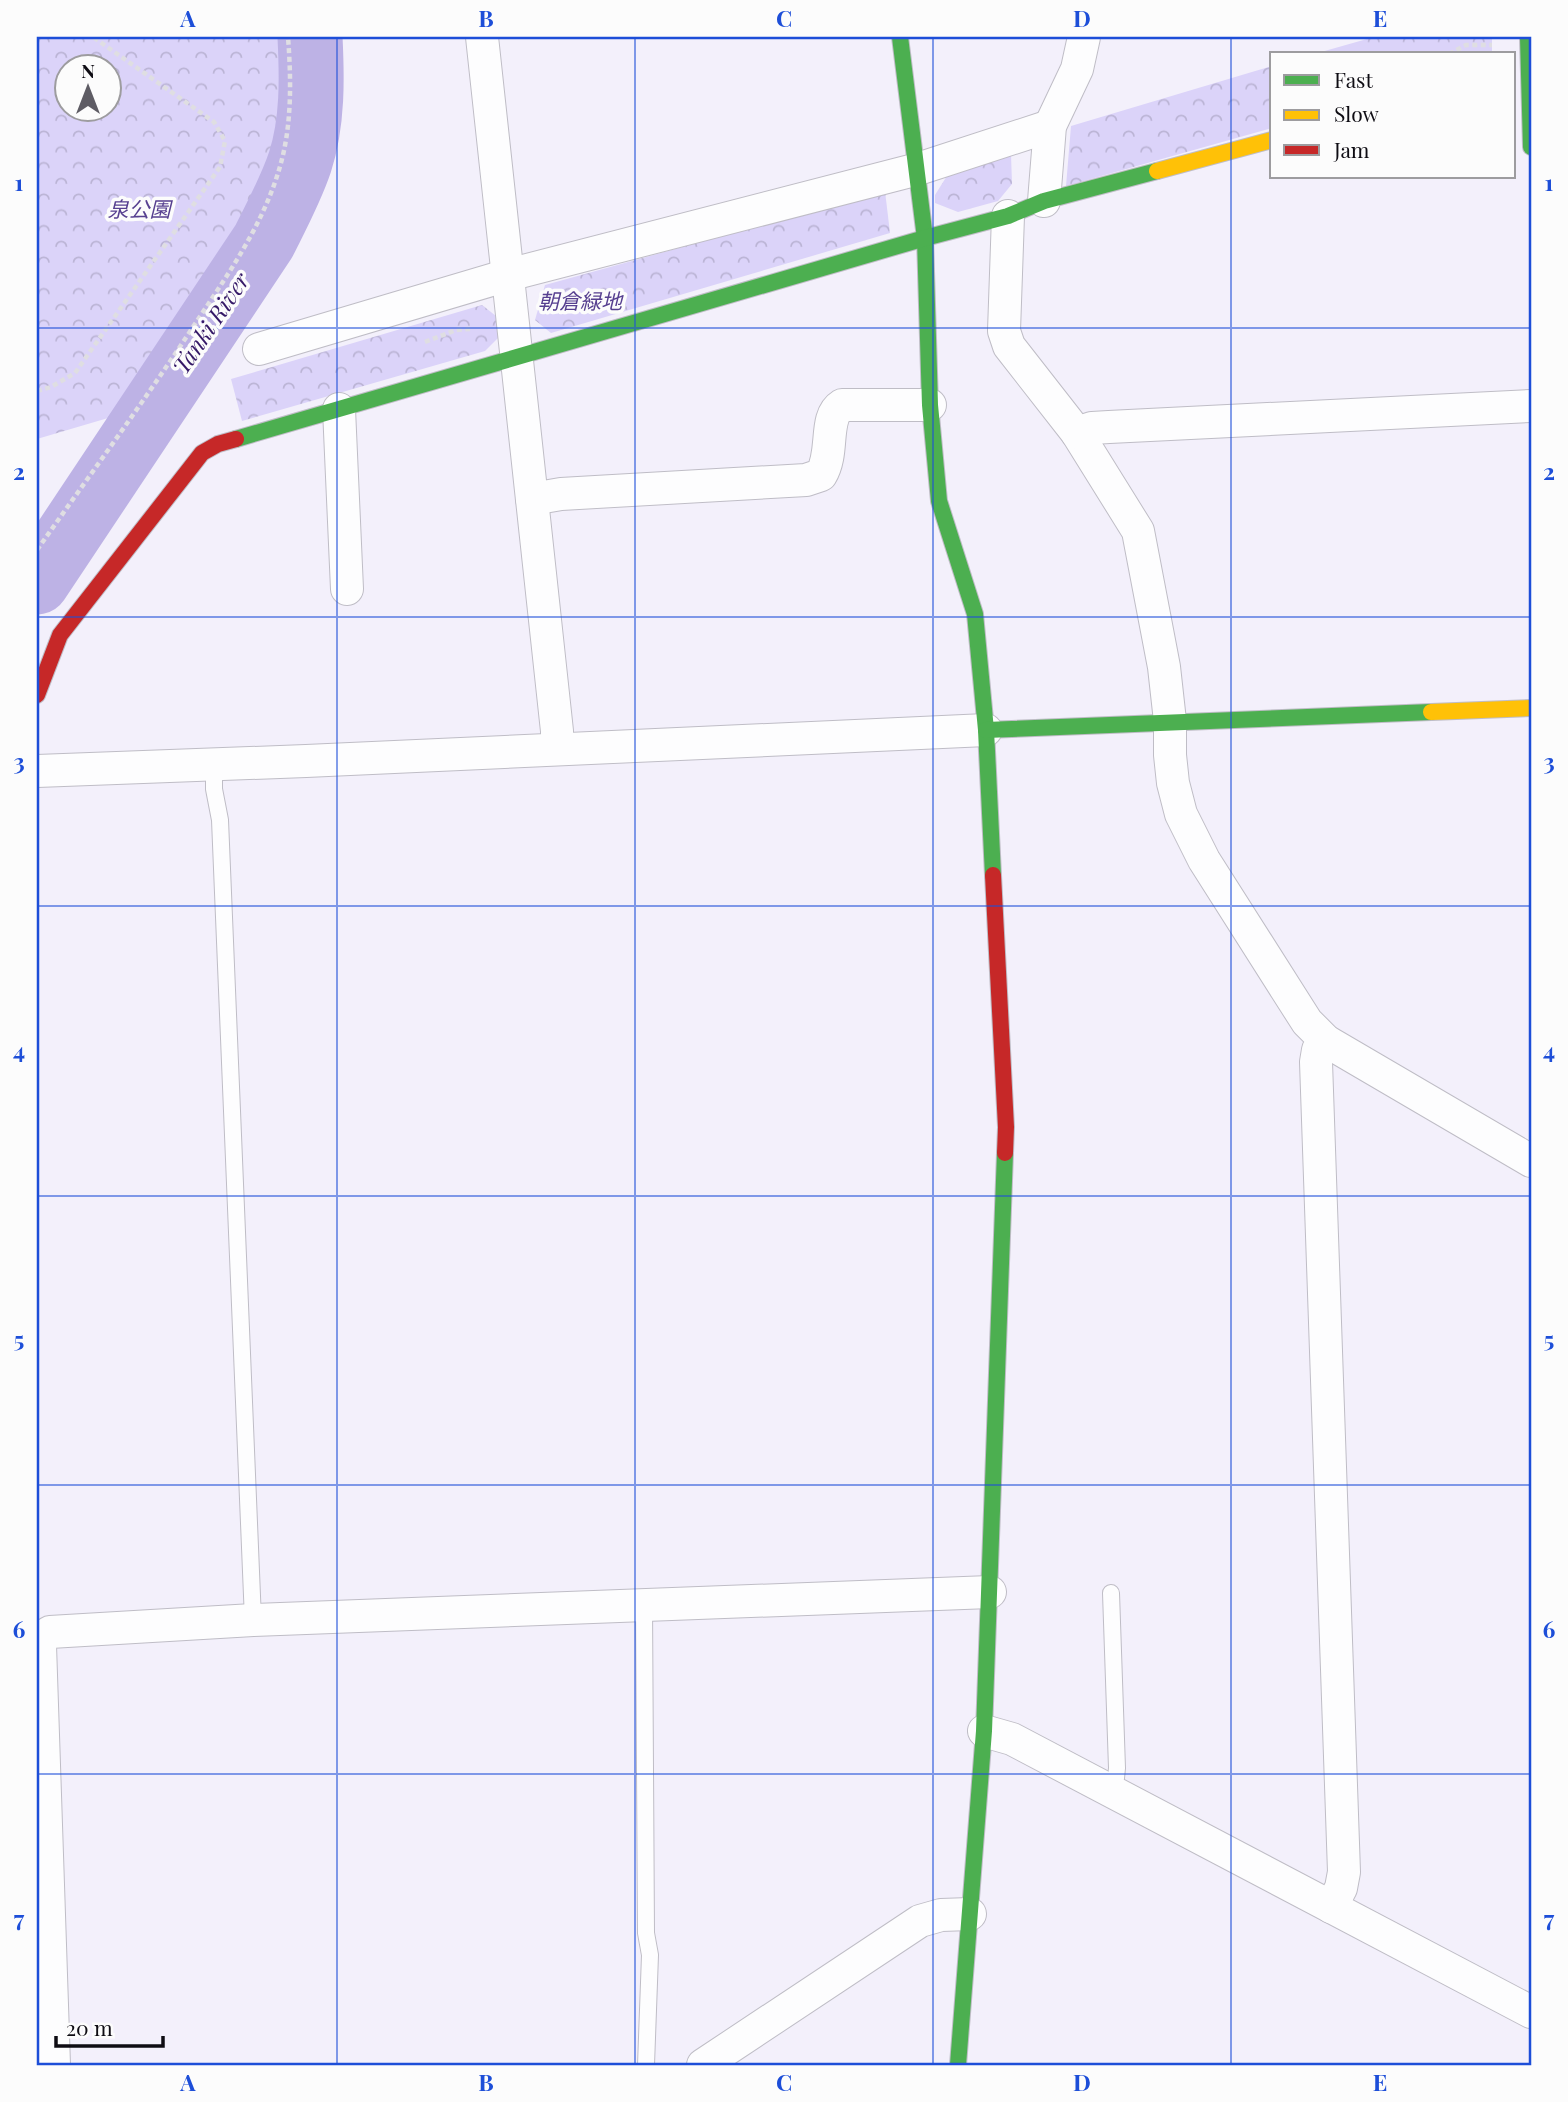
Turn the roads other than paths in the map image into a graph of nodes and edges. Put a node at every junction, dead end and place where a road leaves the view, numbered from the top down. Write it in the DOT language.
graph roads {
  1 [pos="482,37"];
  2 [pos="900,37"];
  3 [pos="1084,37"];
  4 [pos="1528,37"];
  5 [pos="1522,73"];
  6 [pos="1051,126"];
  7 [pos="1270,141"];
  8 [pos="1531,147"];
  9 [pos="918,169"];
  10 [pos="1044,201"];
  11 [pos="1008,216"];
  12 [pos="925,238"];
  13 [pos="508,275"];
  14 [pos="259,349"];
  15 [pos="518,358"];
  16 [pos="930,405"];
  17 [pos="1531,406"];
  18 [pos="339,409"];
  19 [pos="1077,433"];
  20 [pos="532,499"];
  21 [pos="347,589"];
  22 [pos="37,695"];
  23 [pos="1531,708"];
  24 [pos="1170,721"];
  25 [pos="986,730"];
  26 [pos="557,749"];
  27 [pos="214,764"];
  28 [pos="37,771"];
  29 [pos="1326,1041"];
  30 [pos="1531,1161"];
  31 [pos="990,1592"];
  32 [pos="1111,1593"];
  33 [pos="644,1605"];
  34 [pos="253,1620"];
  35 [pos="984,1731"];
  36 [pos="1109,1790"];
  37 [pos="1331,1907"];
  38 [pos="970,1914"];
  39 [pos="1531,2012"];
  40 [pos="54,2065"];
  41 [pos="646,2065"];
  42 [pos="704,2065"];
  43 [pos="958,2065"];
  1 -- 13 [label="street"];
  2 -- 9 [label="street"];
  3 -- 6 [label="street"];
  4 -- 5 [label="street"];
  5 -- 8 [label="street"];
  6 -- 9 [label="street"];
  6 -- 10 [label="street"];
  7 -- 10 [label="street"];
  9 -- 12 [label="street"];
  9 -- 13 [label="street"];
  10 -- 11 [label="street"];
  11 -- 12 [label="street"];
  11 -- 19 [label="street"];
  12 -- 15 [label="street"];
  12 -- 16 [label="street"];
  13 -- 14 [label="street"];
  13 -- 15 [label="street"];
  15 -- 18 [label="street"];
  15 -- 20 [label="street"];
  16 -- 20 [label="street"];
  16 -- 25 [label="street"];
  17 -- 19 [label="street"];
  18 -- 21 [label="street"];
  18 -- 22 [label="street"];
  19 -- 24 [label="street"];
  20 -- 26 [label="street"];
  23 -- 24 [label="street"];
  24 -- 25 [label="street"];
  24 -- 29 [label="street"];
  25 -- 26 [label="street"];
  25 -- 31 [label="street"];
  26 -- 27 [label="street"];
  27 -- 28 [label="street"];
  27 -- 34 [label="lane"];
  29 -- 30 [label="street"];
  29 -- 37 [label="street"];
  31 -- 33 [label="street"];
  31 -- 35 [label="street"];
  32 -- 36 [label="lane"];
  33 -- 34 [label="street"];
  33 -- 41 [label="lane"];
  34 -- 40 [label="street"];
  35 -- 36 [label="street"];
  35 -- 38 [label="street"];
  36 -- 37 [label="street"];
  37 -- 39 [label="street"];
  38 -- 42 [label="street"];
  38 -- 43 [label="street"];
}
